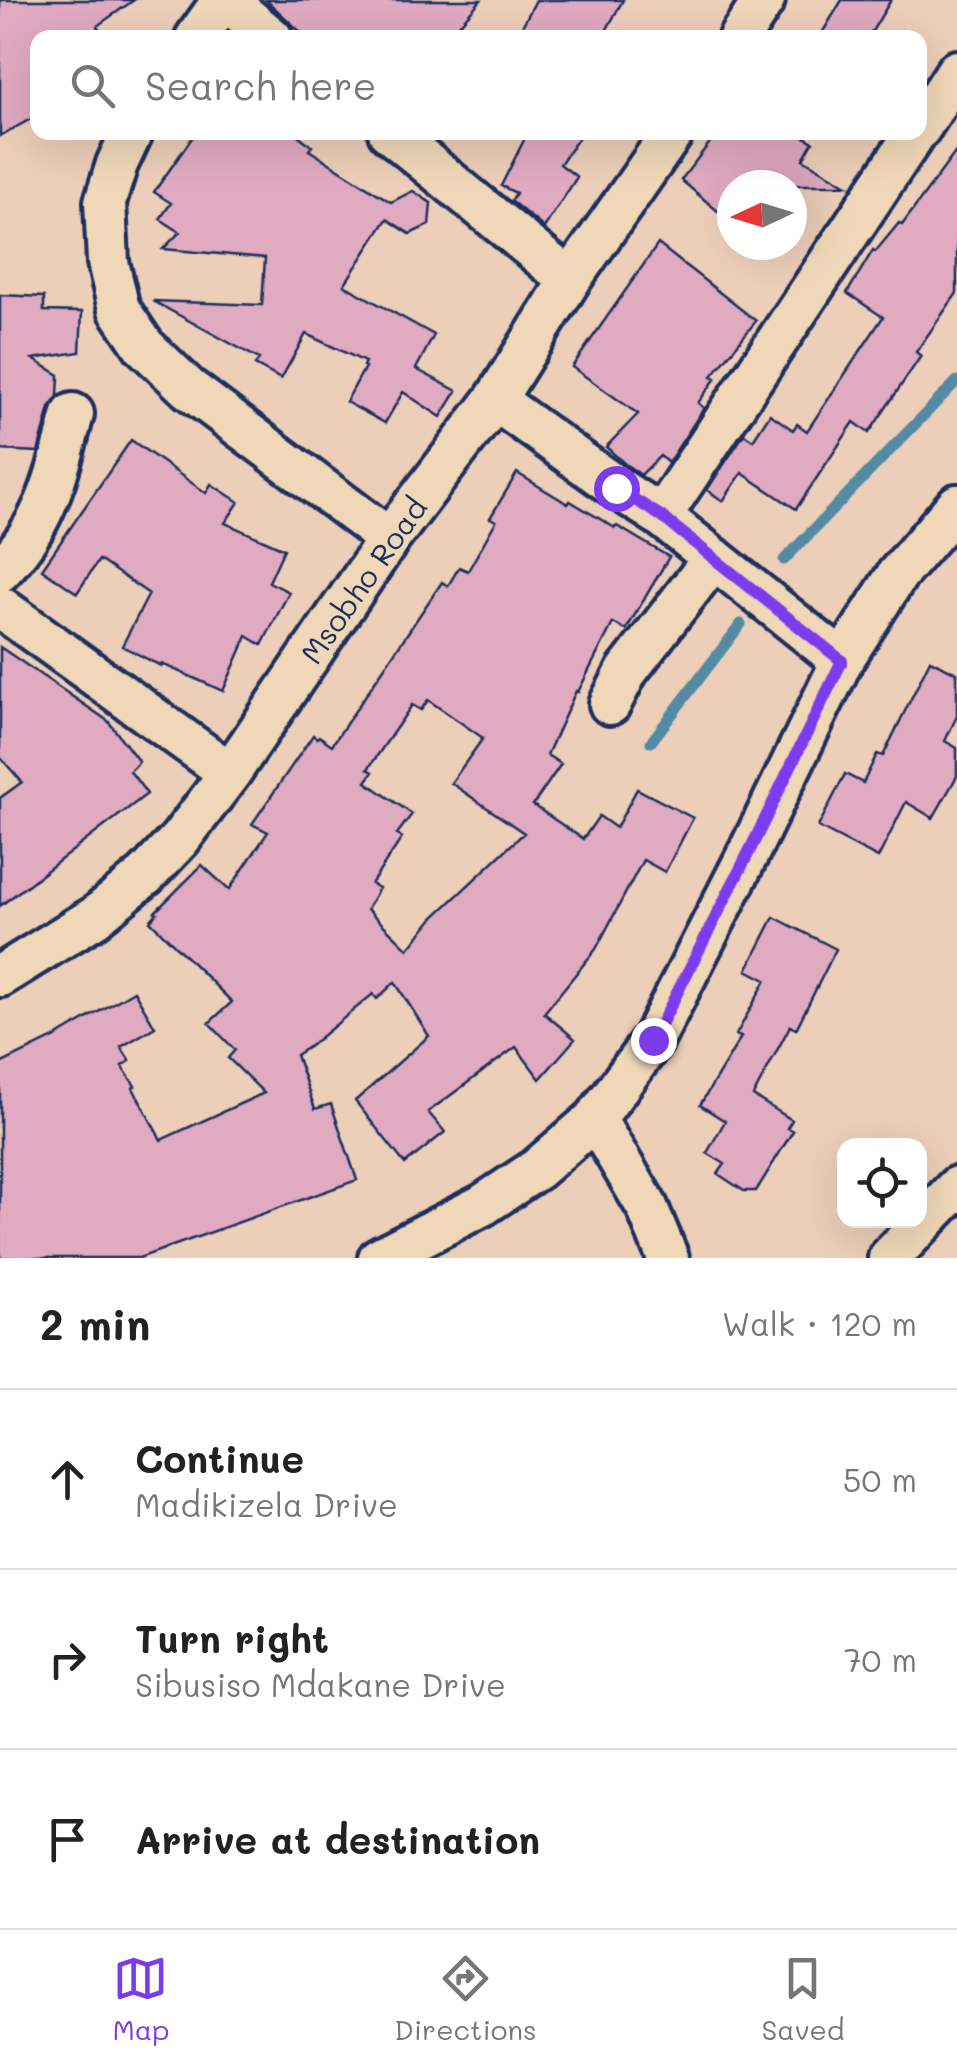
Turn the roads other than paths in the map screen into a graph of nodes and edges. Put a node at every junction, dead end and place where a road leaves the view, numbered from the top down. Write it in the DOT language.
graph roads {
  1 [pos="224,0"];
  2 [pos="764,0"];
  3 [pos="202,30"];
  4 [pos="262,30"];
  5 [pos="744,30"];
  6 [pos="957,71"];
  7 [pos="927,116"];
  8 [pos="128,140"];
  9 [pos="399,140"];
  10 [pos="667,140"];
  11 [pos="911,140"];
  12 [pos="570,280"];
  13 [pos="494,400"];
  14 [pos="73,414"];
  15 [pos="957,504"];
  16 [pos="661,516"];
  17 [pos="389,539"];
  18 [pos="714,558"];
  19 [pos="0,571"];
  20 [pos="0,607"];
  21 [pos="842,661"];
  22 [pos="610,704"];
  23 [pos="230,773"];
  24 [pos="0,976"];
  25 [pos="595,1120"];
  26 [pos="957,1187"];
  27 [pos="379,1258"];
  28 [pos="668,1258"];
  29 [pos="889,1258"];
  1 -- 3 [label="street"];
  1 -- 4 [label="street"];
  2 -- 5 [label="street"];
  6 -- 7 [label="street"];
  8 -- 17 [label="street"];
  9 -- 12 [label="street"];
  10 -- 12 [label="street, Msobho Road"];
  11 -- 16 [label="street"];
  12 -- 13 [label="street, Msobho Road"];
  13 -- 16 [label="street"];
  13 -- 17 [label="street, Msobho Road"];
  14 -- 19 [label="street"];
  15 -- 21 [label="street"];
  16 -- 18 [label="street"];
  17 -- 23 [label="street, Msobho Road"];
  18 -- 21 [label="street"];
  18 -- 22 [label="street"];
  20 -- 23 [label="street"];
  21 -- 25 [label="street"];
  23 -- 24 [label="street, Msobho Road"];
  25 -- 27 [label="street"];
  25 -- 28 [label="street"];
  26 -- 29 [label="street"];
}
